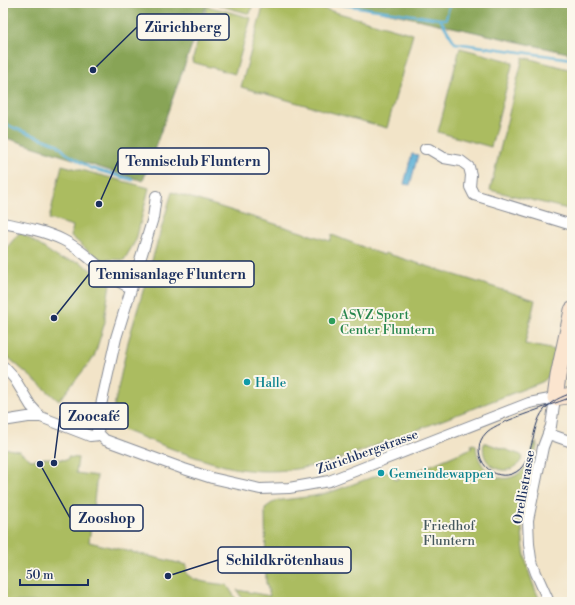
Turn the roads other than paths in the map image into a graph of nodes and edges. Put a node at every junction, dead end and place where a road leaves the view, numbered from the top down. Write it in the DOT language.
graph roads {
  1 [pos="425,148"];
  2 [pos="156,196"];
  3 [pos="3,223"];
  4 [pos="572,225"];
  5 [pos="131,288"];
  6 [pos="572,310"];
  7 [pos="3,366"];
  8 [pos="572,396"];
  9 [pos="555,398"];
  10 [pos="41,417"];
  11 [pos="3,421"];
  12 [pos="549,434"];
  13 [pos="100,435"];
  14 [pos="572,442"];
  15 [pos="549,602"];
  1 -- 4 [label="street"];
  2 -- 5 [label="street"];
  3 -- 5 [label="street"];
  5 -- 13 [label="street"];
  6 -- 9 [label="street"];
  7 -- 10 [label="street, Zürichbergstrasse"];
  8 -- 9 [label="street"];
  9 -- 12 [label="street, Orellistrasse"];
  9 -- 13 [label="street, Zürichbergstrasse"];
  10 -- 11 [label="street"];
  10 -- 13 [label="street, Zürichbergstrasse"];
  12 -- 14 [label="street"];
  12 -- 15 [label="street, Orellistrasse"];
}
